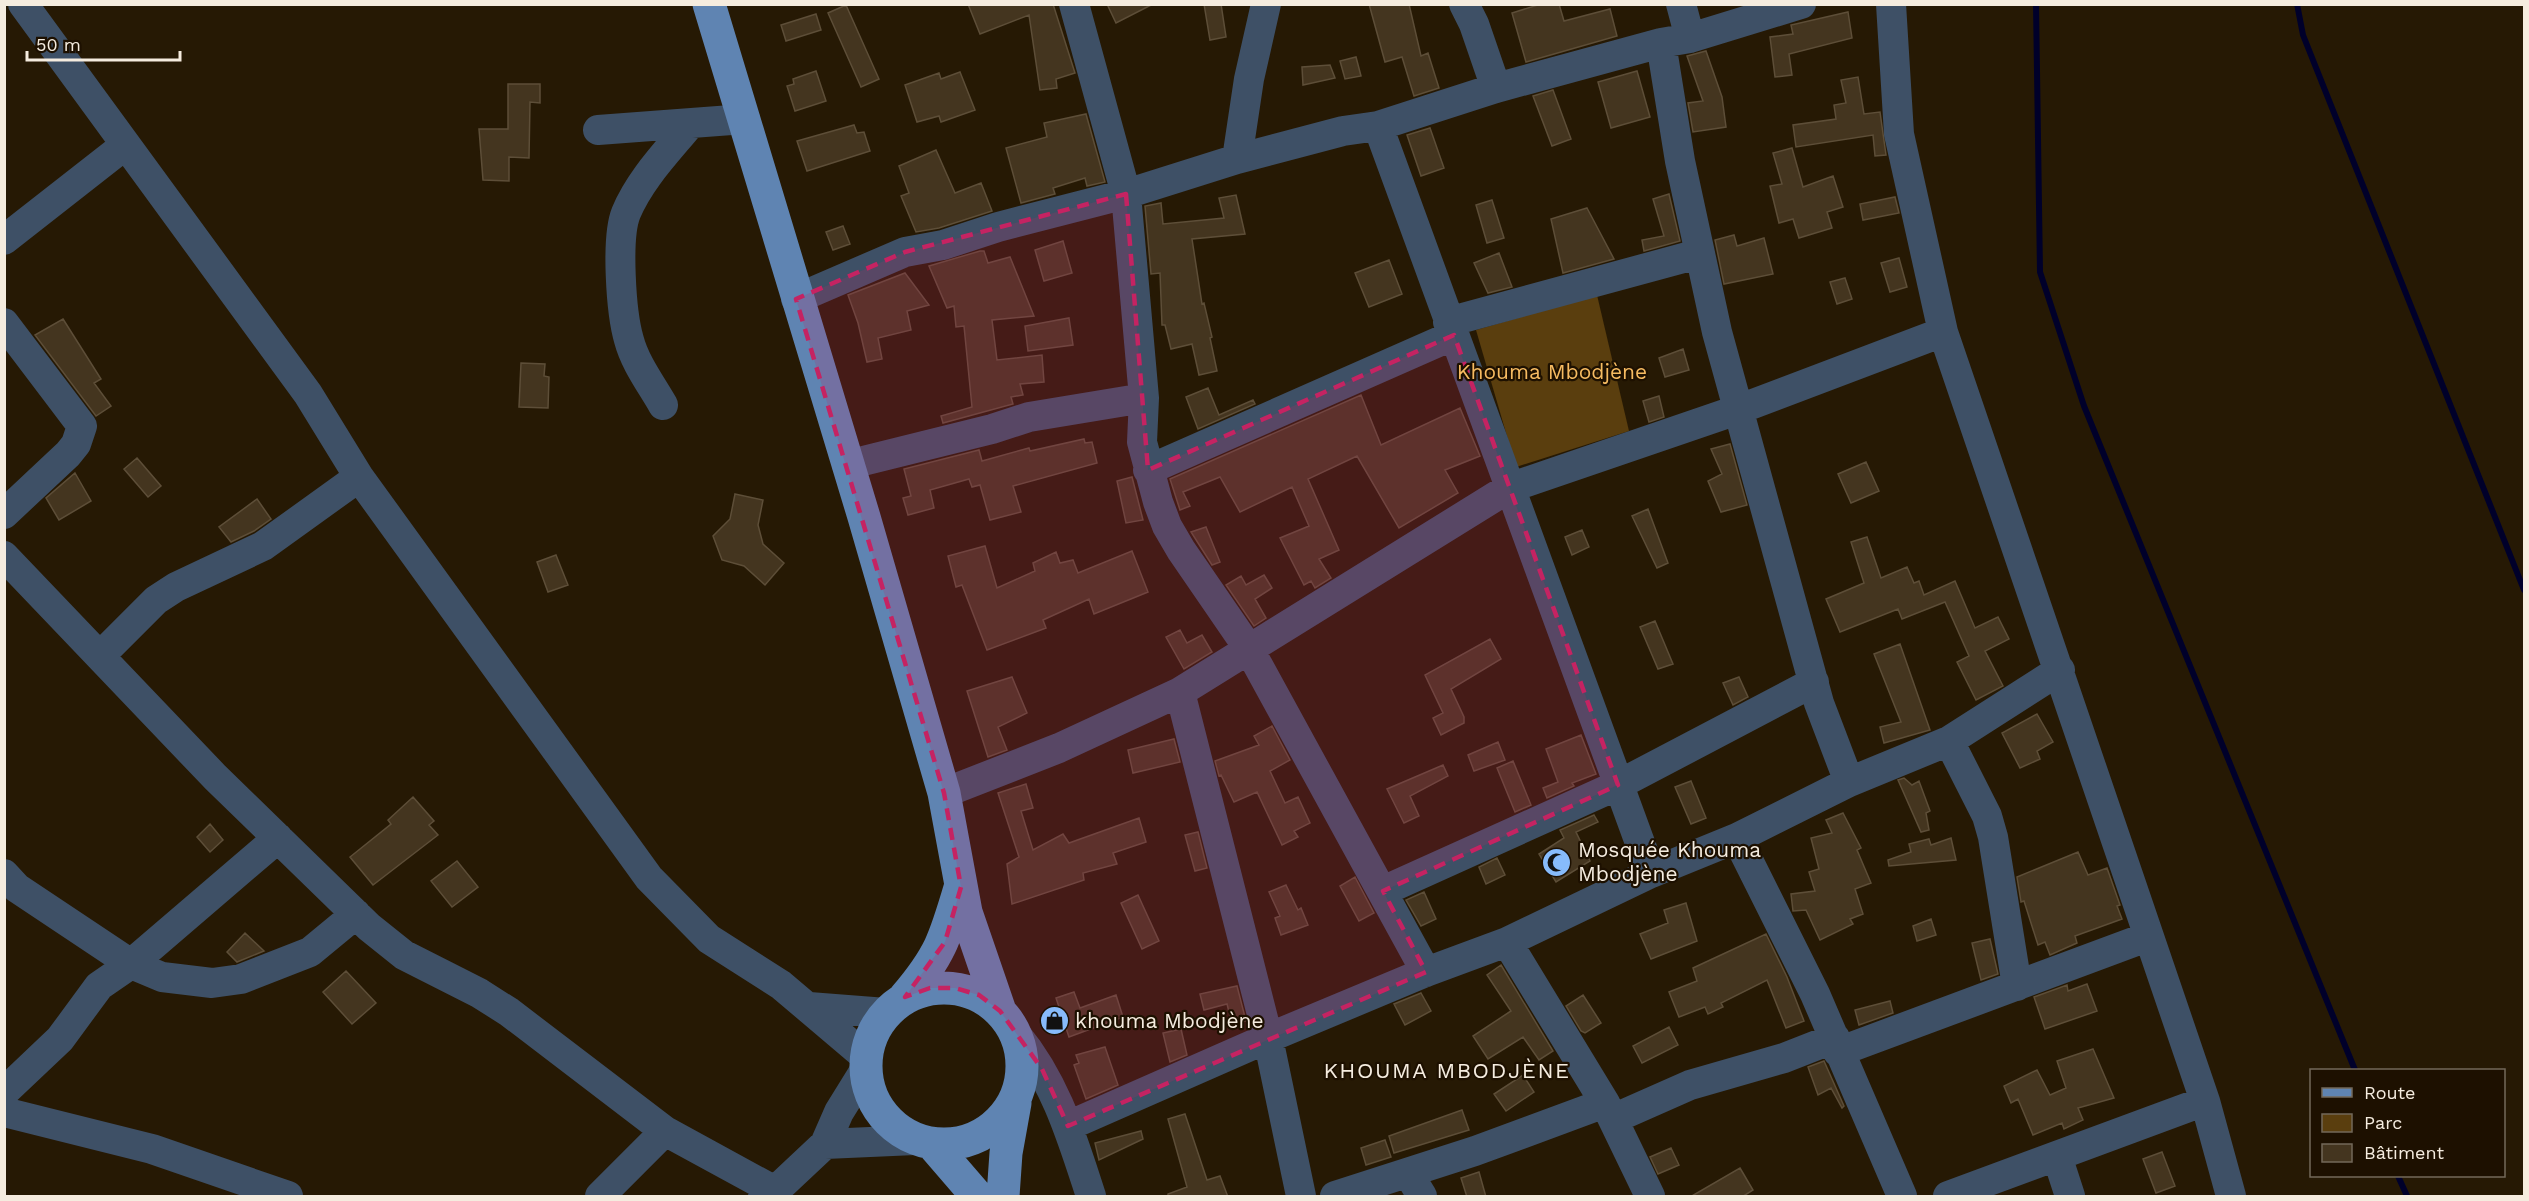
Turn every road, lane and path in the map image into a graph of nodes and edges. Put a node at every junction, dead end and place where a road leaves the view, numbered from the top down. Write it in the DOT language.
graph roads {
  1 [pos="23,4"];
  2 [pos="709,4"];
  3 [pos="1074,4"];
  4 [pos="1266,4"];
  5 [pos="1464,4"];
  6 [pos="1681,4"];
  7 [pos="1801,4"];
  8 [pos="1891,4"];
  9 [pos="1690,38"];
  10 [pos="1660,43"];
  11 [pos="1496,88"];
  12 [pos="745,119"];
  13 [pos="690,124"];
  14 [pos="1378,126"];
  15 [pos="598,130"];
  16 [pos="124,146"];
  17 [pos="1237,159"];
  18 [pos="1126,194"];
  19 [pos="4,240"];
  20 [pos="1698,254"];
  21 [pos="796,299"];
  22 [pos="4,323"];
  23 [pos="1451,328"];
  24 [pos="1943,332"];
  25 [pos="1144,398"];
  26 [pos="663,405"];
  27 [pos="1737,410"];
  28 [pos="847,465"];
  29 [pos="1148,470"];
  30 [pos="359,477"];
  31 [pos="1509,488"];
  32 [pos="4,514"];
  33 [pos="4,556"];
  34 [pos="1249,649"];
  35 [pos="100,656"];
  36 [pos="2060,670"];
  37 [pos="1814,682"];
  38 [pos="1180,692"];
  39 [pos="1949,741"];
  40 [pos="1849,782"];
  41 [pos="1618,785"];
  42 [pos="944,793"];
  43 [pos="278,838"];
  44 [pos="1737,838"];
  45 [pos="1651,873"];
  46 [pos="4,874"];
  47 [pos="961,887"];
  48 [pos="1383,891"];
  49 [pos="356,914"];
  50 [pos="2147,938"];
  51 [pos="1507,942"];
  52 [pos="132,964"];
  53 [pos="1426,972"];
  54 [pos="2017,986"];
  55 [pos="896,1005"];
  56 [pos="809,1007"];
  57 [pos="1008,1022"];
  58 [pos="1268,1038"];
  59 [pos="1836,1045"];
  60 [pos="866,1064"];
  61 [pos="4,1092"];
  62 [pos="2205,1101"];
  63 [pos="1015,1102"];
  64 [pos="1609,1111"];
  65 [pos="4,1112"];
  66 [pos="1068,1126"];
  67 [pos="665,1131"];
  68 [pos="924,1142"];
  69 [pos="825,1144"];
  70 [pos="2056,1156"];
  71 [pos="1415,1185"];
  72 [pos="769,1194"];
  73 [pos="1950,1196"];
  74 [pos="288,1197"];
  75 [pos="600,1197"];
  76 [pos="977,1197"];
  77 [pos="1003,1197"];
  78 [pos="1091,1197"];
  79 [pos="1301,1197"];
  80 [pos="1335,1197"];
  81 [pos="1650,1197"];
  82 [pos="1902,1197"];
  83 [pos="2070,1197"];
  84 [pos="2231,1197"];
  1 -- 16 [label="street"];
  2 -- 12 [label="main road"];
  3 -- 18 [label="street"];
  4 -- 17 [label="street"];
  5 -- 11 [label="street"];
  6 -- 9 [label="street"];
  7 -- 9 [label="street"];
  8 -- 24 [label="street"];
  9 -- 10 [label="street"];
  10 -- 11 [label="street"];
  10 -- 20 [label="street"];
  11 -- 14 [label="street"];
  12 -- 13 [label="street"];
  12 -- 21 [label="main road"];
  13 -- 15 [label="street"];
  13 -- 26 [label="street"];
  14 -- 17 [label="street"];
  14 -- 23 [label="street"];
  16 -- 19 [label="street"];
  16 -- 30 [label="street"];
  17 -- 18 [label="street"];
  18 -- 21 [label="street"];
  18 -- 25 [label="street"];
  20 -- 23 [label="street"];
  20 -- 27 [label="street"];
  21 -- 28 [label="main road"];
  22 -- 32 [label="street"];
  23 -- 29 [label="street"];
  23 -- 31 [label="street"];
  24 -- 27 [label="street"];
  24 -- 36 [label="street"];
  25 -- 28 [label="street"];
  25 -- 29 [label="street"];
  27 -- 31 [label="street"];
  27 -- 37 [label="street"];
  28 -- 42 [label="main road"];
  29 -- 34 [label="street"];
  30 -- 35 [label="street"];
  30 -- 56 [label="street"];
  31 -- 34 [label="street"];
  31 -- 41 [label="street"];
  33 -- 35 [label="street"];
  34 -- 38 [label="street"];
  34 -- 48 [label="street"];
  35 -- 43 [label="street"];
  36 -- 39 [label="street"];
  36 -- 50 [label="street"];
  37 -- 40 [label="street"];
  37 -- 41 [label="street"];
  38 -- 42 [label="street"];
  38 -- 58 [label="street"];
  39 -- 40 [label="street"];
  39 -- 54 [label="street"];
  40 -- 44 [label="street"];
  41 -- 45 [label="street"];
  41 -- 48 [label="street"];
  42 -- 47 [label="main road"];
  43 -- 49 [label="street"];
  43 -- 52 [label="street"];
  44 -- 45 [label="street"];
  44 -- 59 [label="street"];
  45 -- 51 [label="street"];
  46 -- 52 [label="street"];
  47 -- 55 [label="main road"];
  47 -- 57 [label="main road"];
  48 -- 53 [label="street"];
  49 -- 52 [label="street"];
  49 -- 67 [label="street"];
  50 -- 54 [label="street"];
  50 -- 62 [label="street"];
  51 -- 53 [label="street"];
  51 -- 64 [label="street"];
  52 -- 61 [label="street"];
  53 -- 58 [label="street"];
  54 -- 59 [label="street"];
  55 -- 56 [label="street"];
  55 -- 57 [label="main road"];
  55 -- 60 [label="main road"];
  56 -- 60 [label="street"];
  57 -- 63 [label="main road"];
  57 -- 66 [label="street"];
  58 -- 66 [label="street"];
  58 -- 79 [label="street"];
  59 -- 64 [label="street"];
  59 -- 82 [label="street"];
  60 -- 68 [label="main road"];
  60 -- 69 [label="street"];
  62 -- 70 [label="street"];
  62 -- 84 [label="street"];
  63 -- 68 [label="main road"];
  63 -- 77 [label="main road"];
  64 -- 71 [label="street"];
  64 -- 81 [label="street"];
  65 -- 74 [label="street"];
  66 -- 78 [label="street"];
  67 -- 72 [label="street"];
  67 -- 75 [label="street"];
  68 -- 69 [label="street"];
  68 -- 76 [label="main road"];
  69 -- 72 [label="street"];
  70 -- 73 [label="street"];
  70 -- 83 [label="street"];
  71 -- 80 [label="street"];
}
